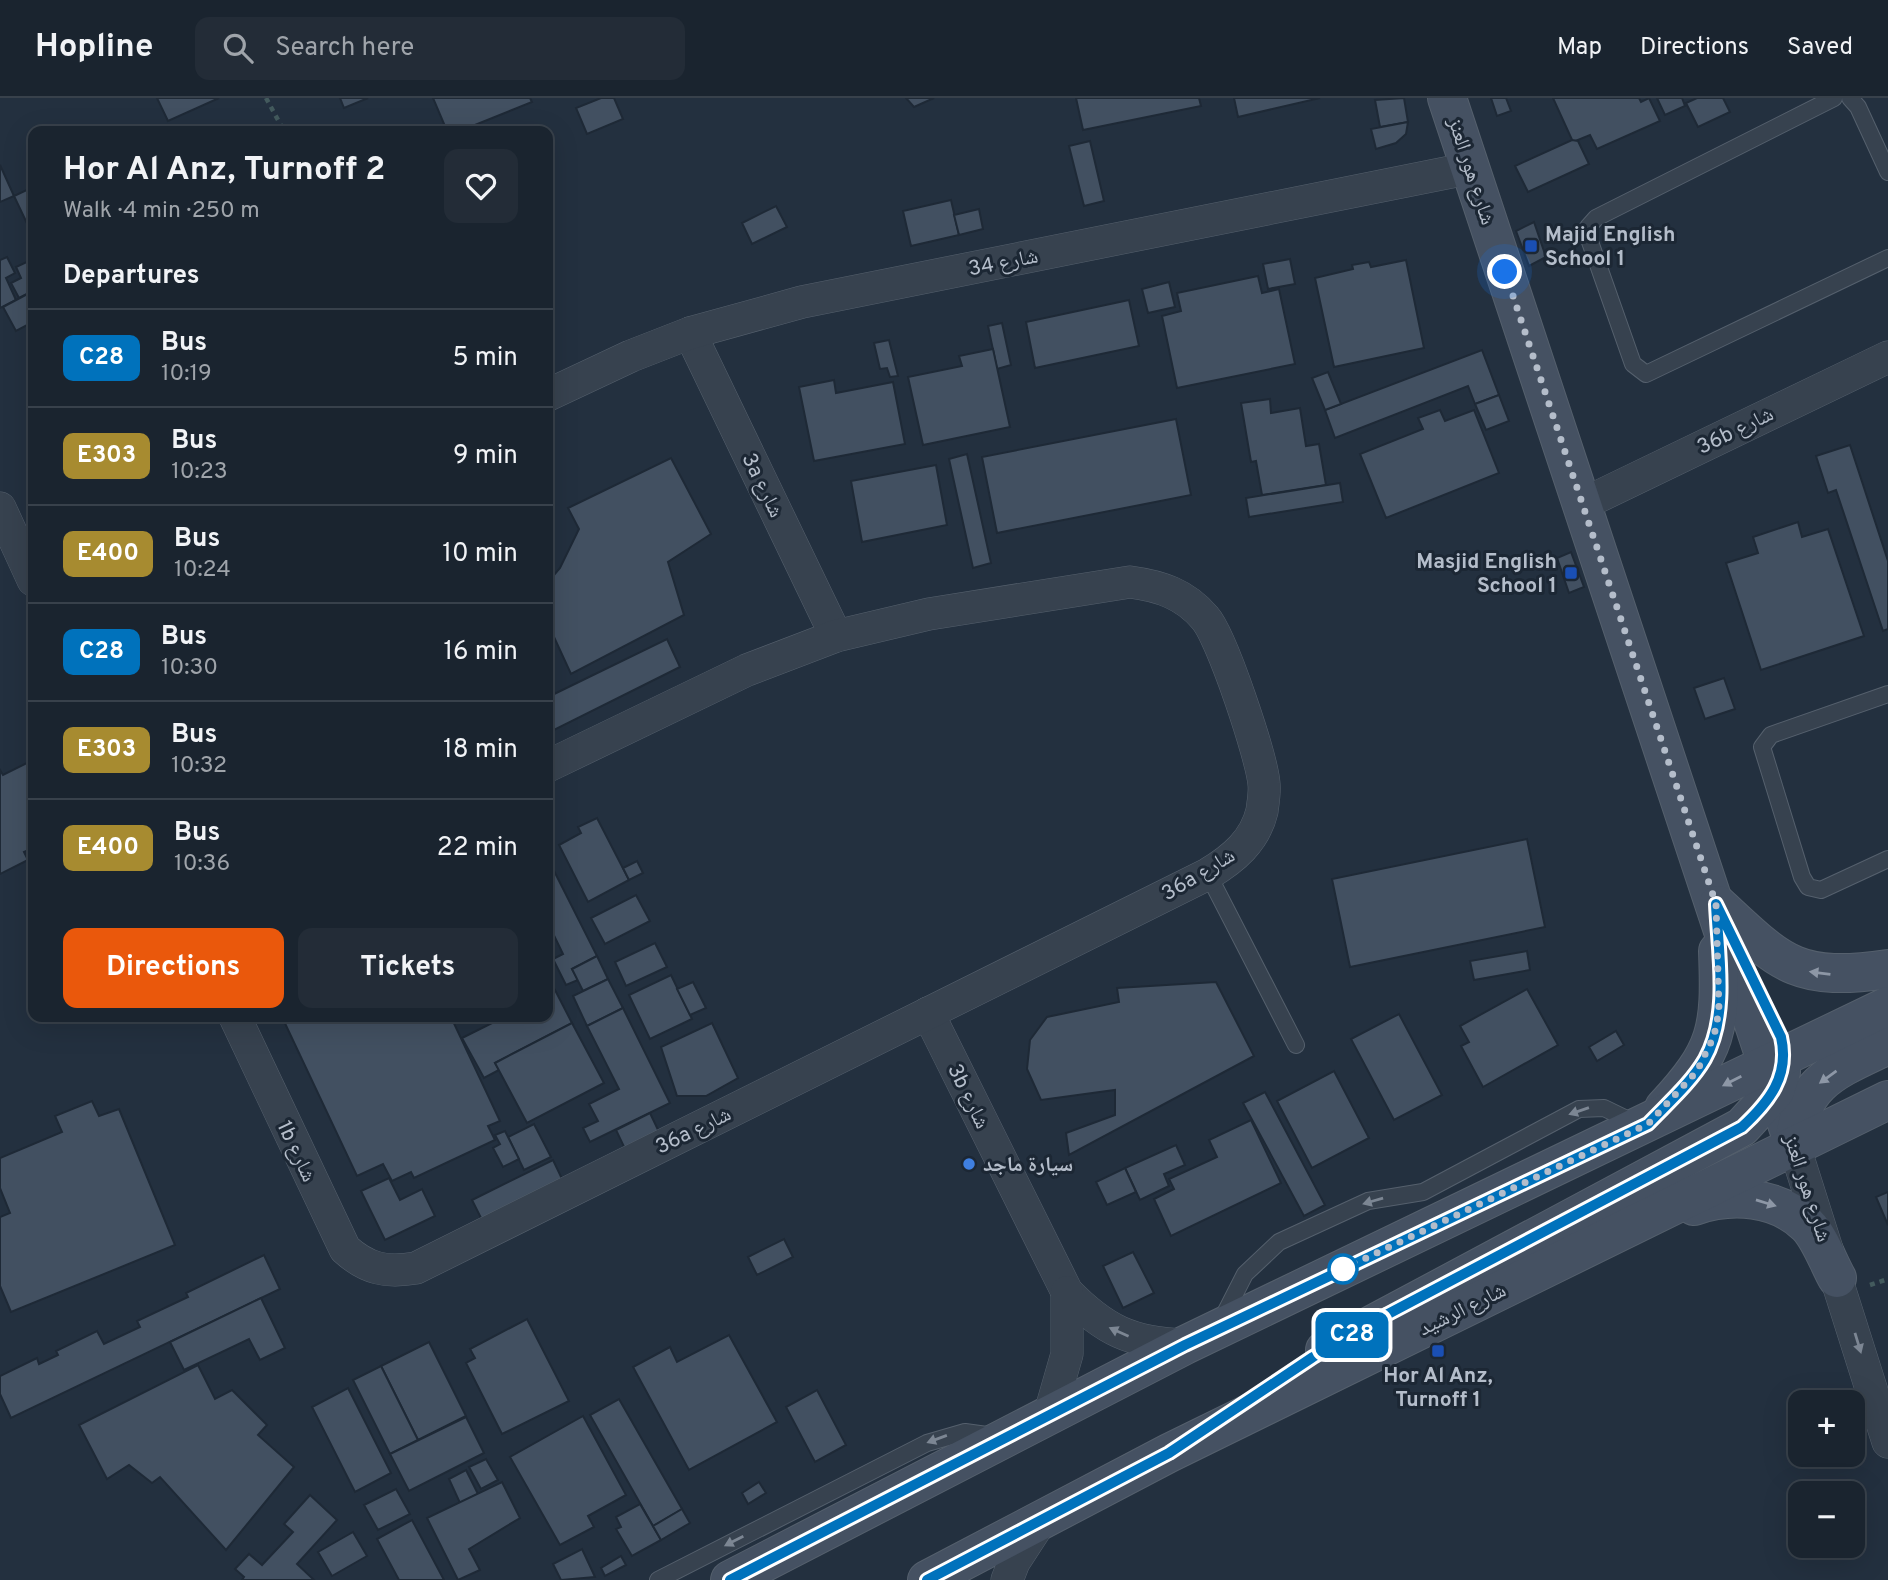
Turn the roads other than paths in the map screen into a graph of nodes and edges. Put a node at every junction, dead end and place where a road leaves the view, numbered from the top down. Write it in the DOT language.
graph roads {
  1 [pos="1447,98"];
  2 [pos="1834,98"];
  3 [pos="1850,98"];
  4 [pos="1471,169"];
  5 [pos="1888,172"];
  6 [pos="1888,258"];
  7 [pos="690,333"];
  8 [pos="1888,357"];
  9 [pos="553,393"];
  10 [pos="1583,504"];
  11 [pos="0,508"];
  12 [pos="28,569"];
  13 [pos="836,636"];
  14 [pos="1888,694"];
  15 [pos="553,764"];
  16 [pos="1888,859"];
  17 [pos="1208,874"];
  18 [pos="1716,904"];
  19 [pos="1888,969"];
  20 [pos="1888,1006"];
  21 [pos="928,1013"];
  22 [pos="237,1022"];
  23 [pos="1296,1045"];
  24 [pos="1888,1045"];
  25 [pos="1775,1070"];
  26 [pos="1888,1100"];
  27 [pos="1645,1125"];
  28 [pos="1794,1145"];
  29 [pos="1563,1259"];
  30 [pos="377,1269"];
  31 [pos="1837,1278"];
  32 [pos="1067,1292"];
  33 [pos="1200,1338"];
  34 [pos="1050,1413"];
  35 [pos="1004,1438"];
  36 [pos="1888,1442"];
  37 [pos="1169,1453"];
  38 [pos="1042,1519"];
  39 [pos="658,1580"];
  40 [pos="730,1580"];
  41 [pos="927,1580"];
  42 [pos="1007,1580"];
  1 -- 4 [label="main road, شارع هور العنز"];
  2 -- 6 [label="lane"];
  3 -- 5 [label="lane"];
  4 -- 7 [label="street, شارع 34"];
  4 -- 10 [label="main road, شارع هور العنز"];
  7 -- 9 [label="street, شارع 34"];
  7 -- 13 [label="street, 3a شارع"];
  8 -- 10 [label="street, 36b شارع"];
  10 -- 18 [label="main road, شارع هور العنز"];
  11 -- 12 [label="street"];
  13 -- 15 [label="street, 36a شارع"];
  13 -- 17 [label="street, 36a شارع"];
  14 -- 16 [label="lane"];
  17 -- 21 [label="street, 36a شارع"];
  17 -- 23 [label="lane"];
  19 -- 18 [label="main road, one-way"];
  18 -- 25 [label="main road, شارع هور العنز"];
  18 -- 27 [label="main road"];
  20 -- 25 [label="main road"];
  21 -- 30 [label="street, 36a شارع"];
  21 -- 32 [label="street, 3b شارع"];
  22 -- 30 [label="street, 1b شارع"];
  24 -- 28 [label="main road, one-way"];
  25 -- 27 [label="main road, one-way"];
  25 -- 28 [label="main road, شارع هور العنز"];
  25 -- 37 [label="main road"];
  26 -- 28 [label="main road, شارع الرشيد"];
  27 -- 33 [label="main road"];
  27 -- 33 [label="lane, one-way"];
  28 -- 29 [label="main road, شارع الرشيد"];
  28 -- 31 [label="street, شارع هور العنز"];
  29 -- 31 [label="main road, one-way"];
  29 -- 37 [label="main road, شارع الرشيد"];
  31 -- 36 [label="street, شارع هور العنز, one-way"];
  33 -- 32 [label="street, 3b شارع, one-way"];
  32 -- 34 [label="street, 3b شارع"];
  33 -- 34 [label="main road"];
  34 -- 35 [label="main road"];
  35 -- 39 [label="lane, one-way"];
  35 -- 40 [label="main road"];
  37 -- 38 [label="main road, شارع الرشيد"];
  38 -- 41 [label="main road, شارع الرشيد"];
  38 -- 42 [label="street"];
}
